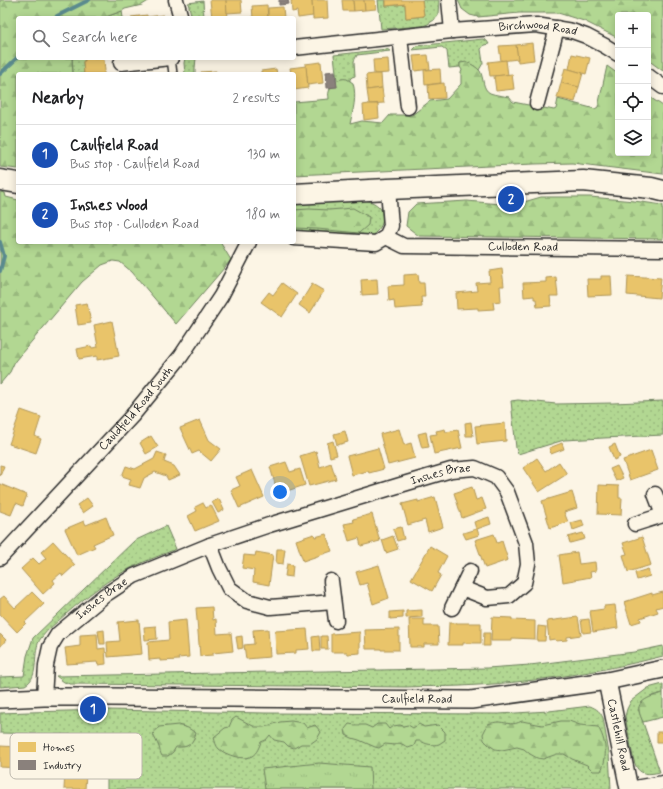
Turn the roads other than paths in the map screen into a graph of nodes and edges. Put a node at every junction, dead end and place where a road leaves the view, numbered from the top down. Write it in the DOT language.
graph roads {
  1 [pos="176,0"];
  2 [pos="449,0"];
  3 [pos="180,16"];
  4 [pos="557,28"];
  5 [pos="452,31"];
  6 [pos="400,38"];
  7 [pos="296,48"];
  8 [pos="615,52"];
  9 [pos="151,60"];
  10 [pos="171,60"];
  11 [pos="120,63"];
  12 [pos="173,72"];
  13 [pos="651,78"];
  14 [pos="663,87"];
  15 [pos="537,103"];
  16 [pos="408,107"];
  17 [pos="0,180"];
  18 [pos="16,183"];
  19 [pos="388,189"];
  20 [pos="663,191"];
  21 [pos="296,194"];
  22 [pos="386,237"];
  23 [pos="296,238"];
  24 [pos="248,244"];
  25 [pos="663,249"];
  26 [pos="655,494"];
  27 [pos="663,515"];
  28 [pos="635,524"];
  29 [pos="210,545"];
  30 [pos="0,558"];
  31 [pos="470,571"];
  32 [pos="331,581"];
  33 [pos="462,588"];
  34 [pos="333,602"];
  35 [pos="452,608"];
  36 [pos="336,621"];
  37 [pos="663,668"];
  38 [pos="607,681"];
  39 [pos="44,697"];
  40 [pos="0,699"];
  41 [pos="663,782"];
  42 [pos="629,789"];
  1 -- 3 [label="street"];
  2 -- 5 [label="street"];
  4 -- 5 [label="street, Birchwood Road"];
  4 -- 8 [label="street, Birchwood Road"];
  4 -- 15 [label="street"];
  5 -- 6 [label="street, Birchwood Road"];
  6 -- 7 [label="street, Birchwood Road"];
  6 -- 16 [label="street"];
  9 -- 11 [label="street"];
  10 -- 12 [label="lane"];
  13 -- 14 [label="street"];
  17 -- 18 [label="main road"];
  19 -- 20 [label="main road"];
  19 -- 21 [label="main road"];
  19 -- 22 [label="street"];
  22 -- 23 [label="street"];
  22 -- 25 [label="street, Culloden Road"];
  24 -- 30 [label="street, Cauldfield Road South"];
  26 -- 27 [label="street"];
  27 -- 28 [label="street"];
  29 -- 33 [label="street, Inshes Brae"];
  29 -- 34 [label="street"];
  29 -- 39 [label="street, Inshes Brae"];
  31 -- 33 [label="street"];
  32 -- 34 [label="street"];
  33 -- 35 [label="street"];
  34 -- 36 [label="street"];
  37 -- 38 [label="street, Caulfield Road"];
  38 -- 39 [label="street, Caulfield Road"];
  38 -- 42 [label="street, Castlehill Road"];
  39 -- 40 [label="street, Caulfield Road"];
  41 -- 42 [label="street"];
}
